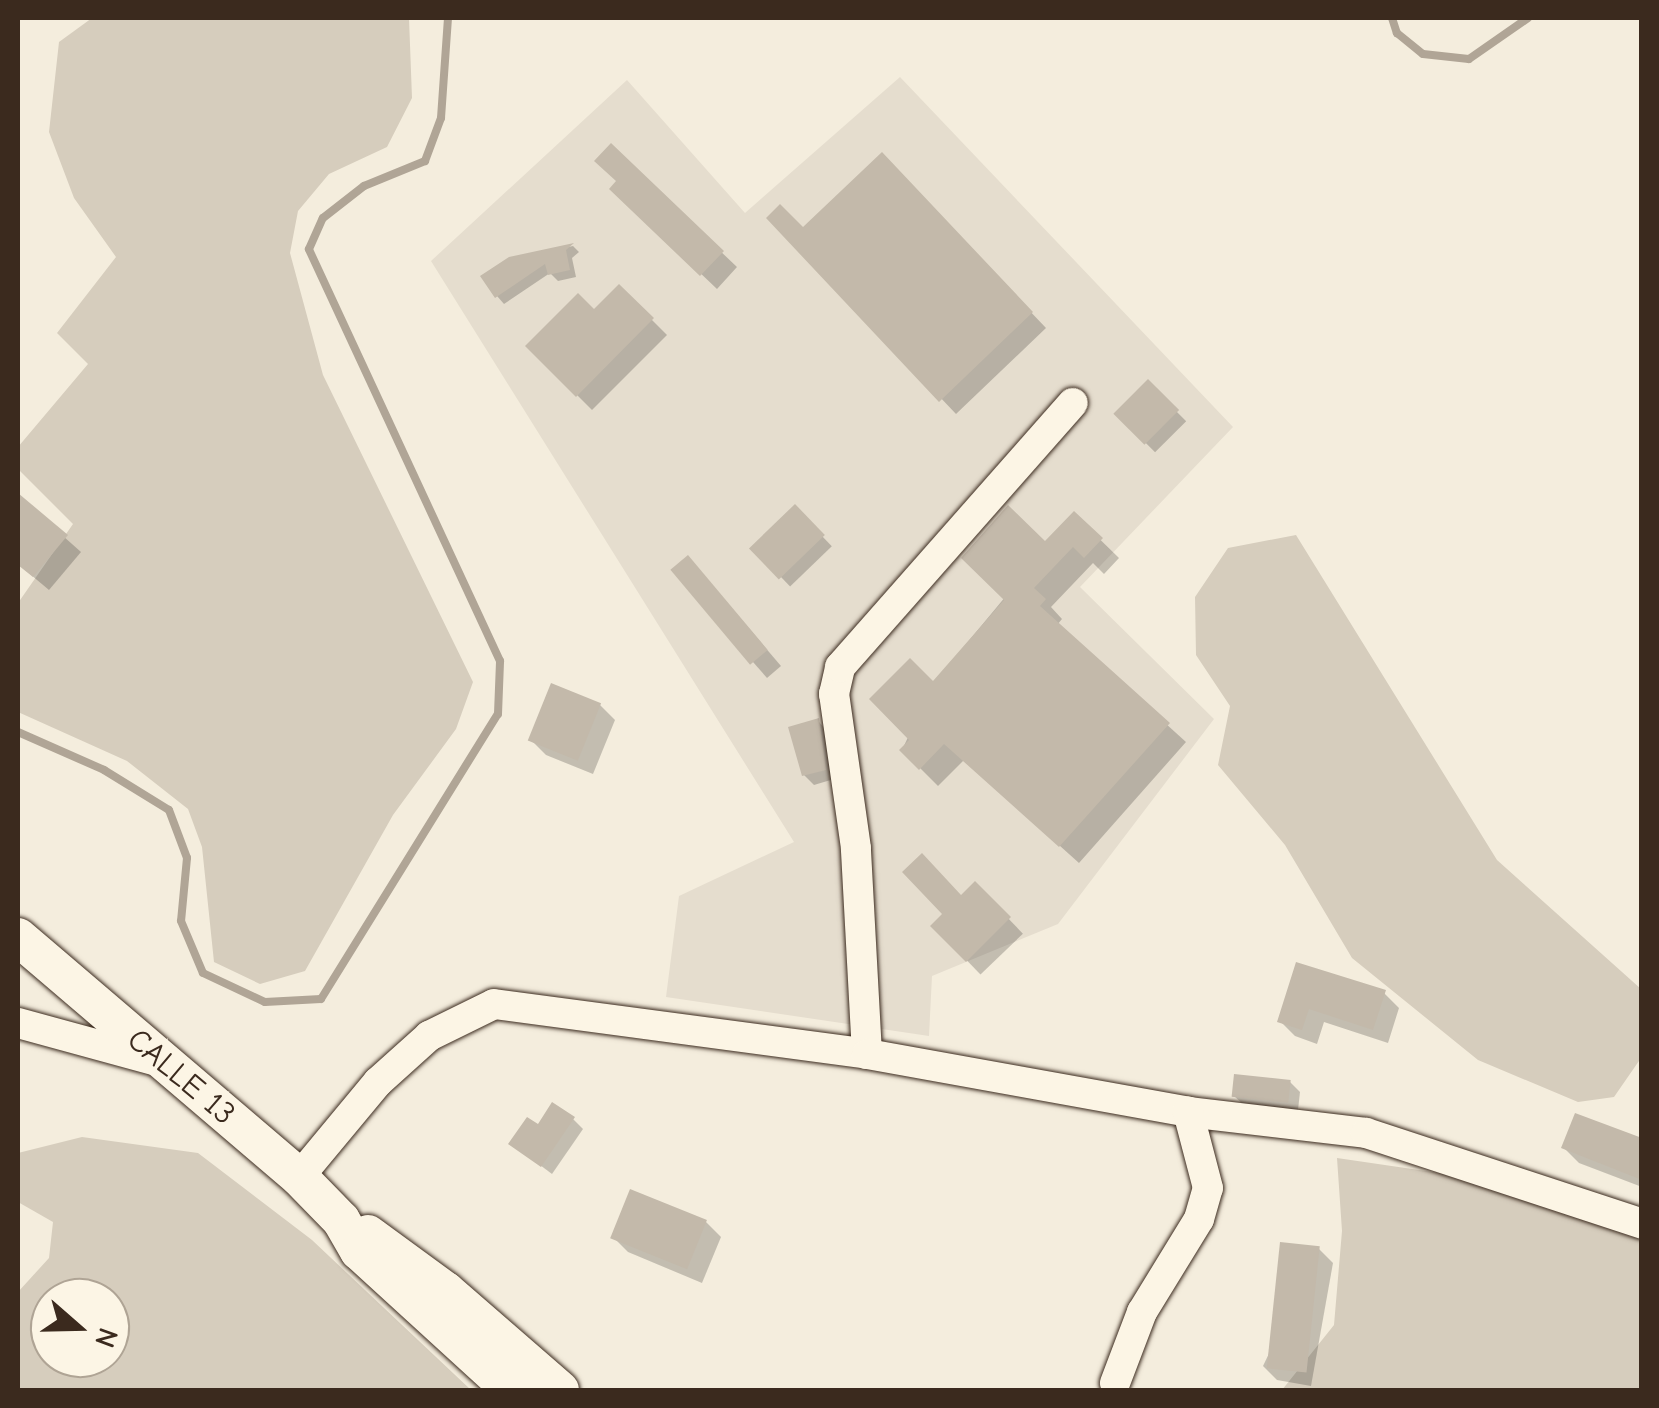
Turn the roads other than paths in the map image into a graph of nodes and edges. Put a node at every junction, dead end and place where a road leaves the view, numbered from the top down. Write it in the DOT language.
graph roads {
  1 [pos="1073,404"];
  2 [pos="18,937"];
  3 [pos="18,1023"];
  4 [pos="866,1054"];
  5 [pos="167,1064"];
  6 [pos="1188,1112"];
  7 [pos="300,1177"];
  8 [pos="341,1220"];
  9 [pos="1642,1224"];
  10 [pos="1114,1384"];
  11 [pos="511,1390"];
  12 [pos="560,1390"];
  1 -- 4 [label="street"];
  2 -- 5 [label="main road, CALLE 13"];
  3 -- 5 [label="street"];
  4 -- 6 [label="street"];
  4 -- 7 [label="street"];
  5 -- 7 [label="main road, CALLE 13"];
  6 -- 9 [label="street"];
  6 -- 10 [label="street"];
  7 -- 8 [label="main road, CALLE 13"];
  8 -- 11 [label="main road"];
  8 -- 12 [label="main road"];
}
